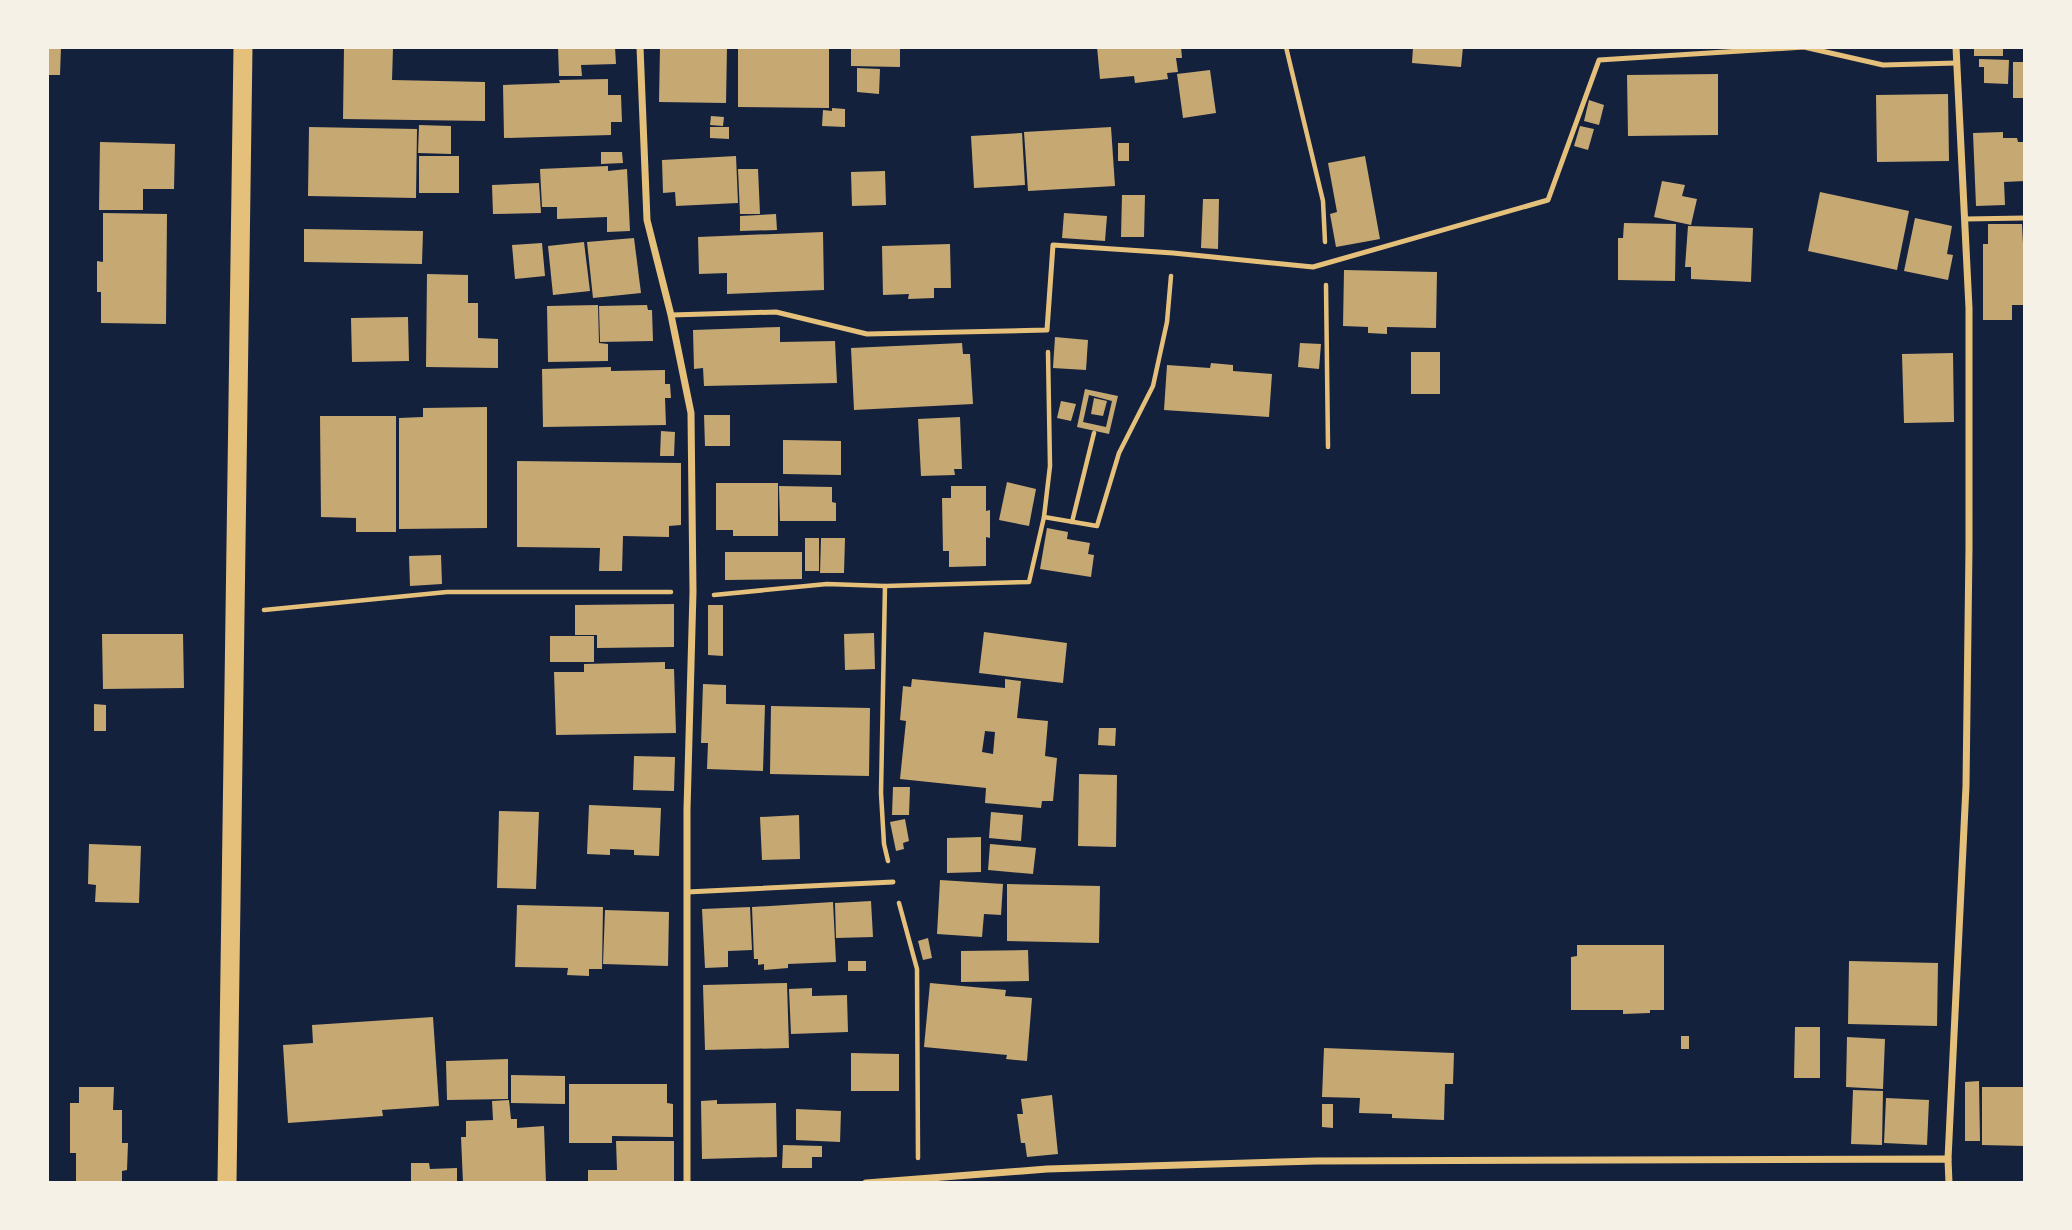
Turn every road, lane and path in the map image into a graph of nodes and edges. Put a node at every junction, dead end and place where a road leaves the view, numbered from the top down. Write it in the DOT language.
graph roads {
  1 [pos="243,47"];
  2 [pos="640,47"];
  3 [pos="1286,47"];
  4 [pos="1956,47"];
  5 [pos="1957,63"];
  6 [pos="2025,218"];
  7 [pos="1966,219"];
  8 [pos="1173,253"];
  9 [pos="1326,264"];
  10 [pos="671,315"];
  11 [pos="1047,330"];
  12 [pos="1094,433"];
  13 [pos="1328,447"];
  14 [pos="1044,517"];
  15 [pos="1073,522"];
  16 [pos="885,586"];
  17 [pos="693,595"];
  18 [pos="235,613"];
  19 [pos="893,882"];
  20 [pos="687,892"];
  21 [pos="1948,1159"];
  22 [pos="918,1178"];
  23 [pos="227,1183"];
  24 [pos="687,1183"];
  25 [pos="866,1183"];
  26 [pos="1949,1183"];
  1 -- 18 [label="highway"];
  2 -- 10 [label="street"];
  3 -- 9 [label="path"];
  4 -- 5 [label="street"];
  5 -- 7 [label="street"];
  5 -- 9 [label="lane"];
  6 -- 7 [label="lane"];
  7 -- 21 [label="street"];
  8 -- 9 [label="lane"];
  8 -- 11 [label="lane"];
  8 -- 15 [label="path"];
  9 -- 13 [label="path"];
  10 -- 11 [label="lane"];
  10 -- 17 [label="street"];
  11 -- 14 [label="path"];
  12 -- 15 [label="path"];
  14 -- 15 [label="path"];
  14 -- 16 [label="path"];
  16 -- 17 [label="path"];
  16 -- 19 [label="path"];
  17 -- 18 [label="path"];
  17 -- 20 [label="street"];
  18 -- 23 [label="highway"];
  19 -- 20 [label="lane"];
  19 -- 22 [label="path"];
  20 -- 24 [label="street"];
  21 -- 22 [label="street"];
  21 -- 26 [label="street"];
  22 -- 25 [label="street"];
}
